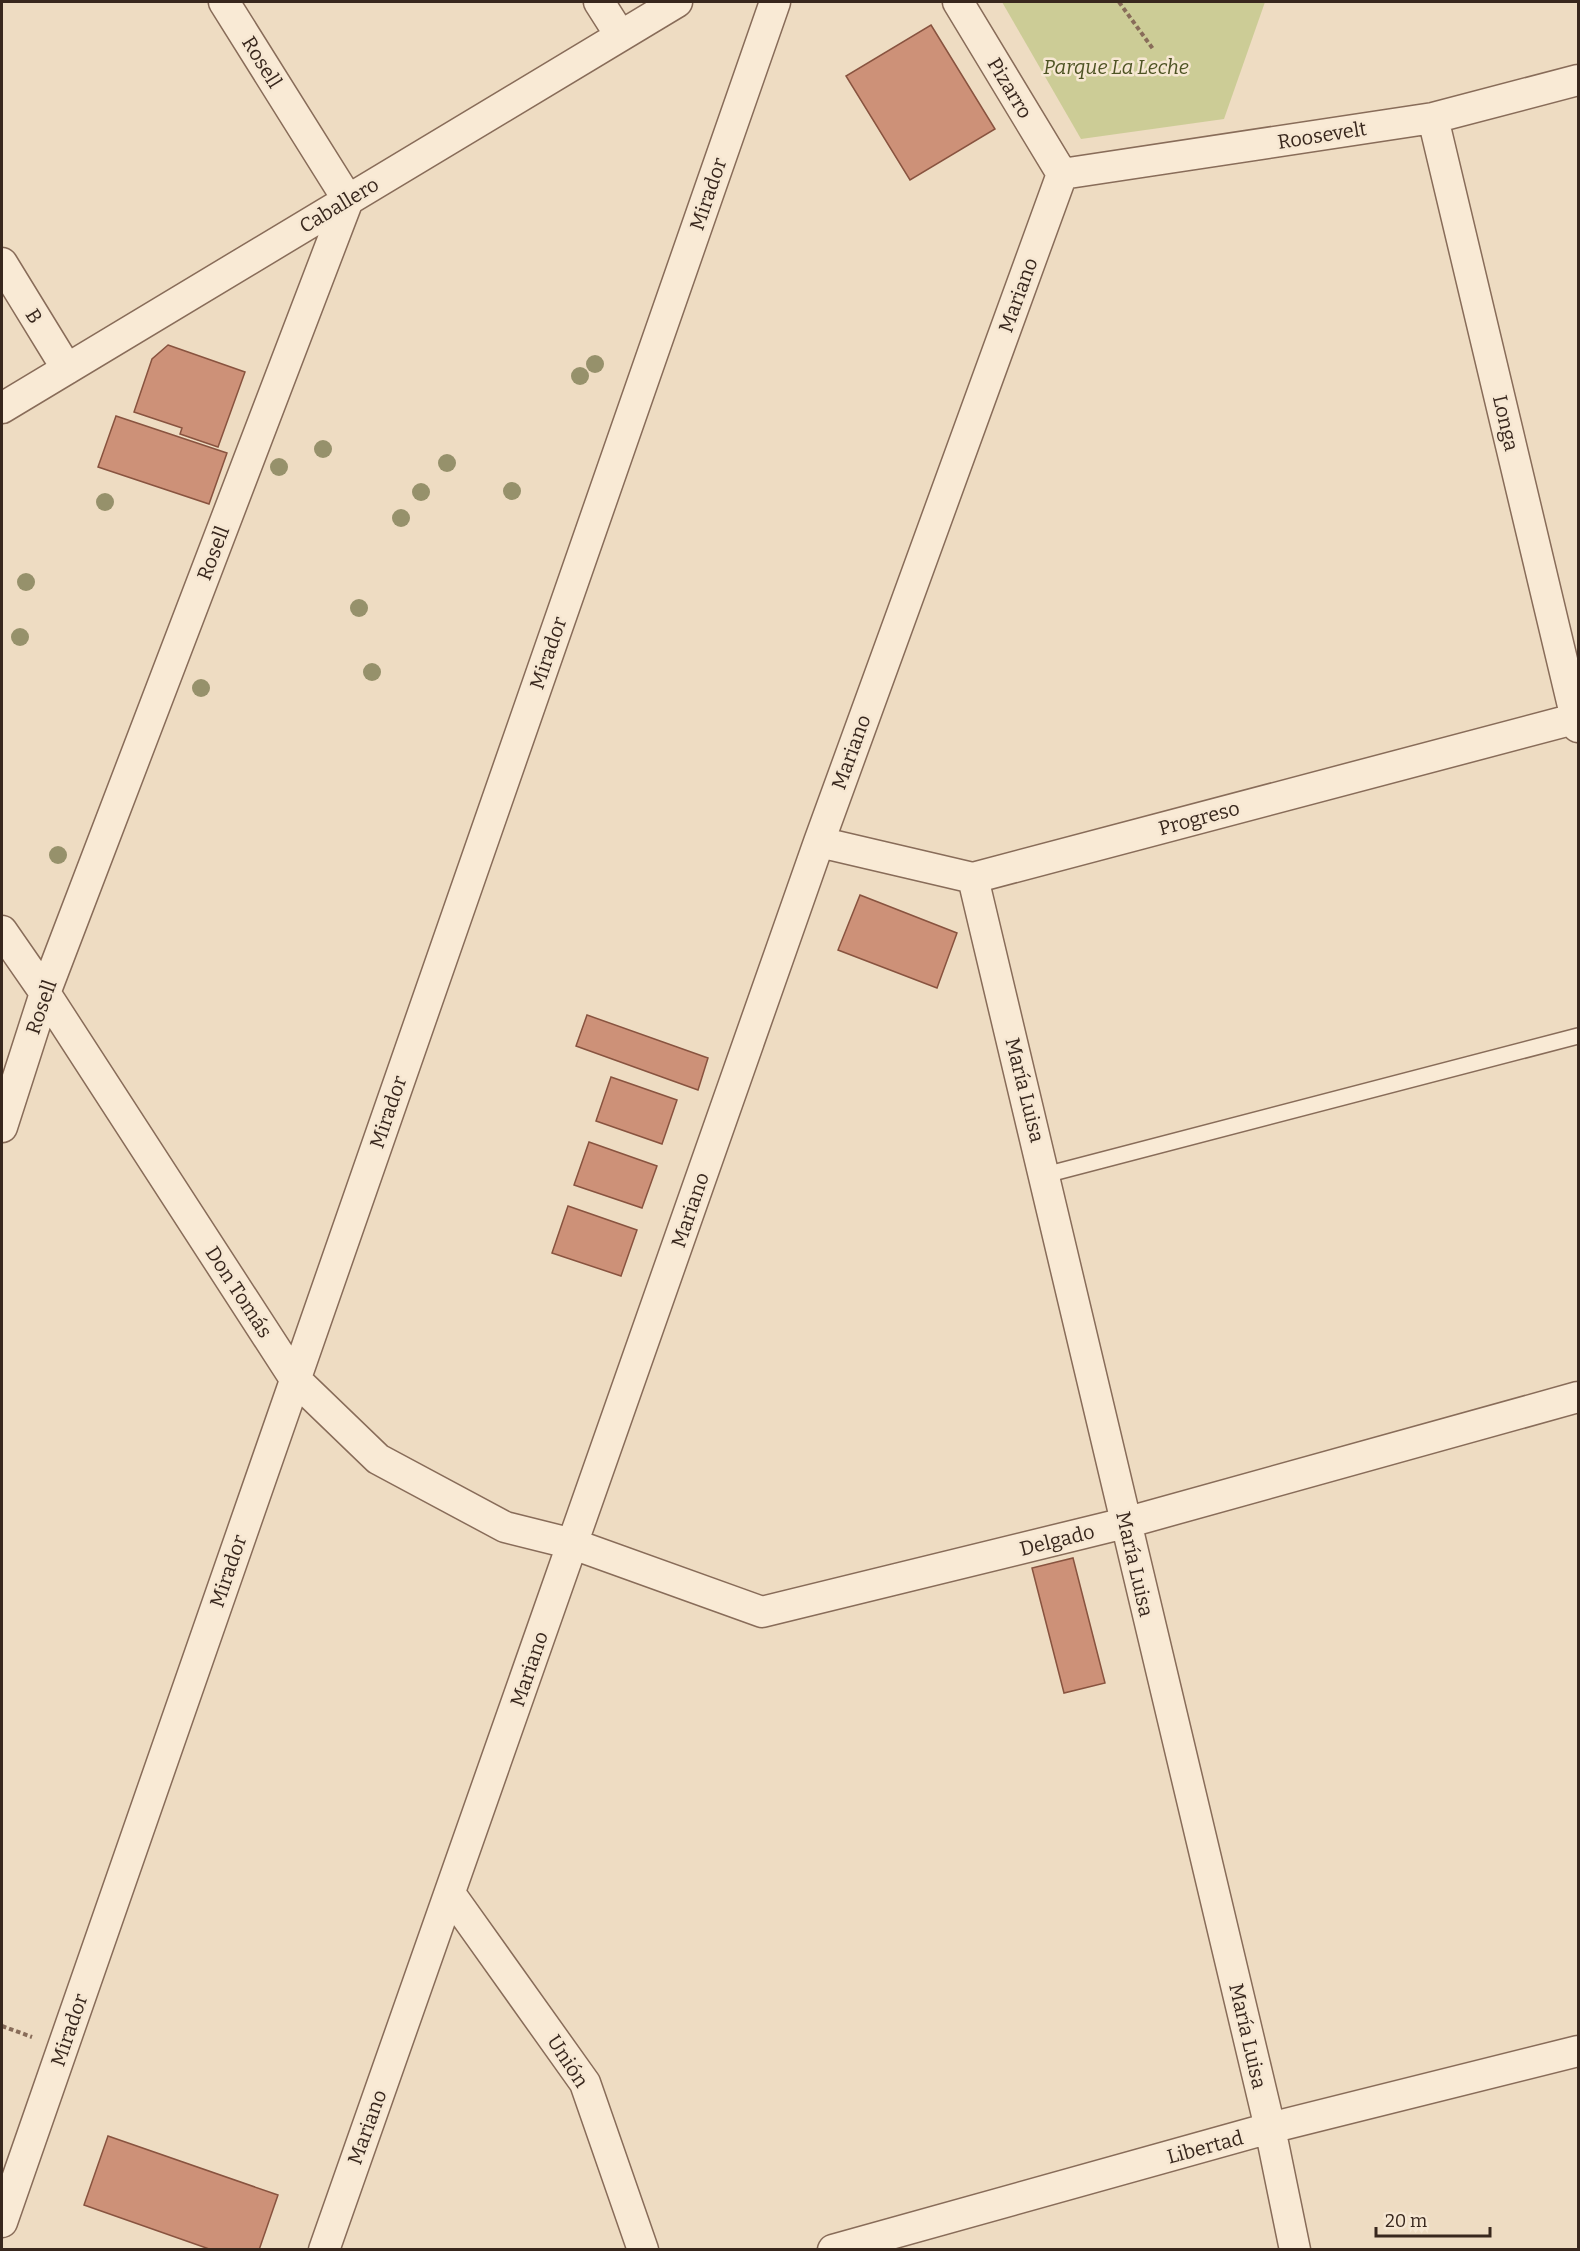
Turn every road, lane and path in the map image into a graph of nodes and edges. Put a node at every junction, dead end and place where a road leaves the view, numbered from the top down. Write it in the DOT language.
graph roads {
  1 [pos="224,2"];
  2 [pos="599,2"];
  3 [pos="677,2"];
  4 [pos="775,2"];
  5 [pos="958,2"];
  6 [pos="1119,2"];
  7 [pos="620,35"];
  8 [pos="1152,49"];
  9 [pos="1578,80"];
  10 [pos="1433,118"];
  11 [pos="1062,174"];
  12 [pos="348,200"];
  13 [pos="2,263"];
  14 [pos="67,369"];
  15 [pos="2,408"];
  16 [pos="1578,721"];
  17 [pos="819,842"];
  18 [pos="973,878"];
  19 [pos="2,931"];
  20 [pos="45,993"];
  21 [pos="1578,1036"];
  22 [pos="2,1127"];
  23 [pos="1046,1175"];
  24 [pos="295,1379"];
  25 [pos="1578,1398"];
  26 [pos="1125,1523"];
  27 [pos="573,1544"];
  28 [pos="451,1894"];
  29 [pos="1578,2051"];
  30 [pos="1270,2128"];
  31 [pos="2,2222"];
  32 [pos="324,2250"];
  33 [pos="643,2250"];
  34 [pos="833,2250"];
  35 [pos="1295,2250"];
  1 -- 12 [label="street, Rosell"];
  2 -- 7 [label="street"];
  3 -- 7 [label="street, Caballero"];
  4 -- 24 [label="street, Mirador"];
  5 -- 11 [label="street, Pizarro"];
  6 -- 8 [label="path"];
  7 -- 12 [label="street, Caballero"];
  9 -- 10 [label="street, Roosevelt"];
  10 -- 11 [label="street, Roosevelt"];
  10 -- 16 [label="street, Longa"];
  11 -- 17 [label="street, Mariano"];
  12 -- 14 [label="street, Caballero"];
  12 -- 20 [label="street, Rosell"];
  13 -- 14 [label="street, B"];
  14 -- 15 [label="street, Caballero"];
  16 -- 18 [label="street, Progreso"];
  17 -- 18 [label="street, Progreso"];
  17 -- 27 [label="street, Mariano"];
  18 -- 23 [label="street, María Luisa"];
  19 -- 20 [label="street, Don Tomás"];
  20 -- 22 [label="street, Rosell"];
  20 -- 24 [label="street, Don Tomás"];
  21 -- 23 [label="lane"];
  23 -- 26 [label="street, María Luisa"];
  24 -- 27 [label="street, Don Tomás"];
  24 -- 31 [label="street, Mirador"];
  25 -- 26 [label="street, Delgado"];
  26 -- 27 [label="street, Delgado"];
  26 -- 30 [label="street, María Luisa"];
  27 -- 28 [label="street, Mariano"];
  28 -- 32 [label="street, Mariano"];
  28 -- 33 [label="street, Unión"];
  29 -- 30 [label="street, Libertad"];
  30 -- 34 [label="street, Libertad"];
  30 -- 35 [label="street, María Luisa"];
}
